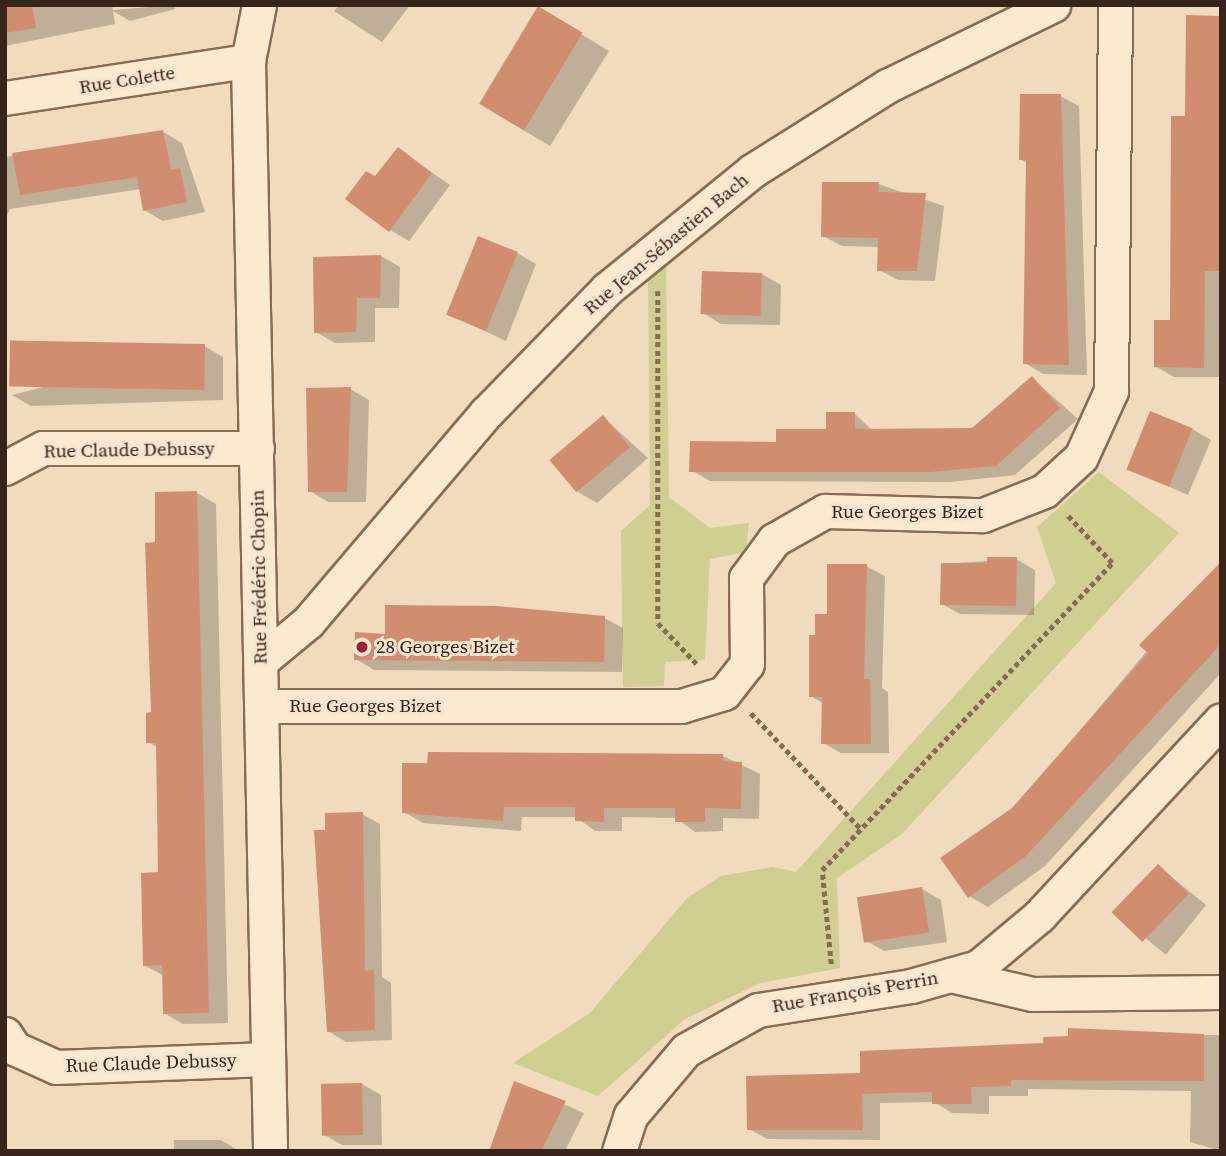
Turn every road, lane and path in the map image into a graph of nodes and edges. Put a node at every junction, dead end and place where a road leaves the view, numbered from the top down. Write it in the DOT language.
graph roads {
  1 [pos="259,5"];
  2 [pos="1053,5"];
  3 [pos="1115,5"];
  4 [pos="248,61"];
  5 [pos="5,98"];
  6 [pos="659,247"];
  7 [pos="257,448"];
  8 [pos="5,468"];
  9 [pos="1044,491"];
  10 [pos="261,662"];
  11 [pos="724,693"];
  12 [pos="261,706"];
  13 [pos="1221,720"];
  14 [pos="861,828"];
  15 [pos="950,975"];
  16 [pos="1221,992"];
  17 [pos="834,993"];
  18 [pos="5,1034"];
  19 [pos="267,1059"];
  20 [pos="270,1151"];
  21 [pos="618,1151"];
  1 -- 4 [label="street, Rue Frédéric Chopin"];
  2 -- 6 [label="street, Rue Jean-Sébastien Bach"];
  3 -- 9 [label="street, Rue Georges Bizet"];
  4 -- 5 [label="street, Rue Colette"];
  4 -- 7 [label="street, Rue Frédéric Chopin"];
  6 -- 10 [label="street, Rue Jean-Sébastien Bach"];
  6 -- 11 [label="path"];
  7 -- 8 [label="street, Rue Claude Debussy"];
  7 -- 10 [label="street, Rue Frédéric Chopin"];
  9 -- 11 [label="street, Rue Georges Bizet"];
  9 -- 14 [label="path"];
  10 -- 12 [label="street, Rue Frédéric Chopin"];
  11 -- 12 [label="street, Rue Georges Bizet"];
  11 -- 14 [label="path"];
  12 -- 19 [label="street, Rue Frédéric Chopin"];
  13 -- 15 [label="street, Rue François Perrin"];
  14 -- 17 [label="path"];
  15 -- 16 [label="street"];
  15 -- 17 [label="street, Rue François Perrin"];
  17 -- 21 [label="street, Rue François Perrin"];
  18 -- 19 [label="street, Rue Claude Debussy"];
  19 -- 20 [label="street, Rue Frédéric Chopin"];
}
